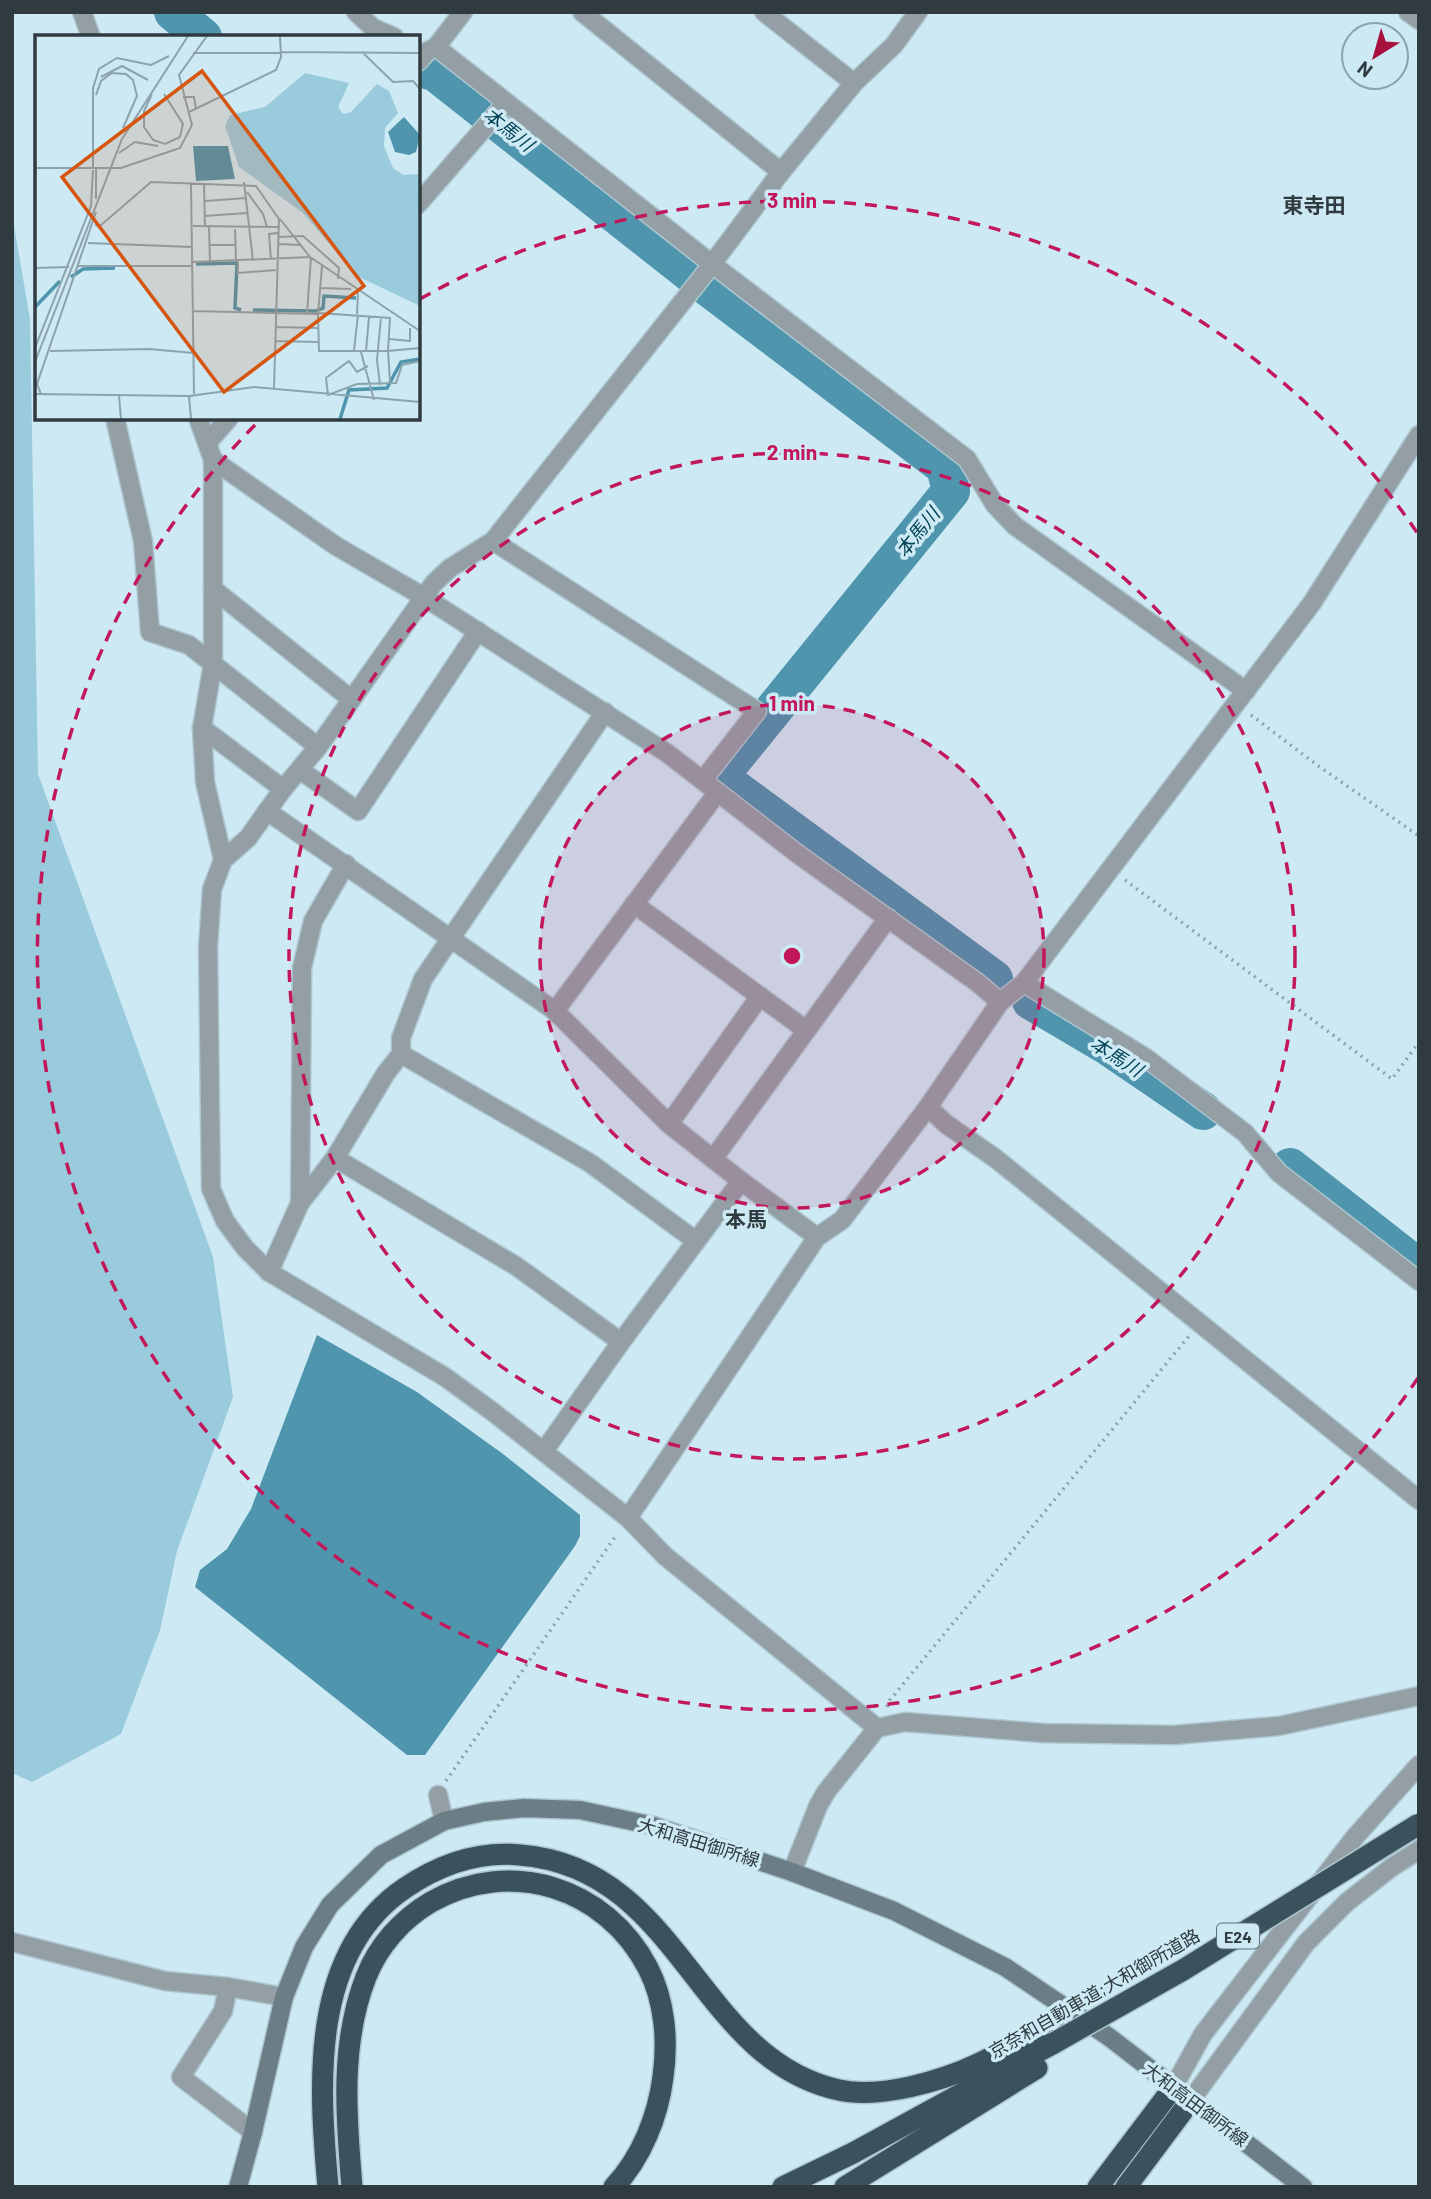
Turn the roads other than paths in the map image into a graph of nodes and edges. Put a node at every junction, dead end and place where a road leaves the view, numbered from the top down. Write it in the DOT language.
graph roads {
  1 [pos="82,12"];
  2 [pos="356,12"];
  3 [pos="463,12"];
  4 [pos="582,12"];
  5 [pos="764,12"];
  6 [pos="918,12"];
  7 [pos="1408,12"];
  8 [pos="1419,20"];
  9 [pos="90,35"];
  10 [pos="389,35"];
  11 [pos="424,53"];
  12 [pos="854,83"];
  13 [pos="502,108"];
  14 [pos="781,172"];
  15 [pos="420,202"];
  16 [pos="709,268"];
  17 [pos="115,420"];
  18 [pos="199,420"];
  19 [pos="228,420"];
  20 [pos="1419,435"];
  21 [pos="210,451"];
  22 [pos="493,541"];
  23 [pos="214,589"];
  24 [pos="424,597"];
  25 [pos="478,631"];
  26 [pos="213,663"];
  27 [pos="1241,697"];
  28 [pos="351,699"];
  29 [pos="605,712"];
  30 [pos="202,728"];
  31 [pos="318,747"];
  32 [pos="300,770"];
  33 [pos="703,780"];
  34 [pos="284,789"];
  35 [pos="717,793"];
  36 [pos="267,811"];
  37 [pos="223,860"];
  38 [pos="346,864"];
  39 [pos="634,904"];
  40 [pos="888,918"];
  41 [pos="450,937"];
  42 [pos="1012,992"];
  43 [pos="760,996"];
  44 [pos="555,1011"];
  45 [pos="806,1030"];
  46 [pos="401,1054"];
  47 [pos="928,1107"];
  48 [pos="669,1124"];
  49 [pos="335,1158"];
  50 [pos="713,1158"];
  51 [pos="741,1181"];
  52 [pos="300,1203"];
  53 [pos="817,1237"];
  54 [pos="696,1241"];
  55 [pos="269,1272"];
  56 [pos="1419,1281"];
  57 [pos="621,1342"];
  58 [pos="544,1451"];
  59 [pos="1419,1500"];
  60 [pos="628,1518"];
  61 [pos="1419,1696"];
  62 [pos="877,1728"];
  63 [pos="1419,1765"];
  64 [pos="438,1795"];
  65 [pos="444,1821"];
  66 [pos="1419,1824"];
  67 [pos="1419,1850"];
  68 [pos="792,1872"];
  69 [pos="12,1942"];
  70 [pos="1183,1970"];
  71 [pos="228,1987"];
  72 [pos="284,1997"];
  73 [pos="1083,2027"];
  74 [pos="1058,2048"];
  75 [pos="1173,2088"];
  76 [pos="1191,2100"];
  77 [pos="253,2132"];
  78 [pos="238,2187"];
  79 [pos="328,2187"];
  80 [pos="352,2187"];
  81 [pos="614,2187"];
  82 [pos="783,2187"];
  83 [pos="845,2187"];
  84 [pos="1098,2187"];
  85 [pos="1126,2187"];
  86 [pos="1303,2187"];
  1 -- 9 [label="street"];
  2 -- 10 [label="street"];
  3 -- 11 [label="street"];
  4 -- 14 [label="street"];
  5 -- 12 [label="street"];
  6 -- 12 [label="street"];
  7 -- 8 [label="street"];
  11 -- 13 [label="street"];
  12 -- 14 [label="street"];
  13 -- 15 [label="street"];
  13 -- 16 [label="street"];
  14 -- 16 [label="street"];
  16 -- 22 [label="street"];
  16 -- 27 [label="street"];
  17 -- 26 [label="street"];
  18 -- 21 [label="street"];
  19 -- 21 [label="street"];
  20 -- 27 [label="street"];
  21 -- 23 [label="street"];
  21 -- 24 [label="street"];
  22 -- 24 [label="street"];
  22 -- 33 [label="street"];
  23 -- 26 [label="street"];
  23 -- 28 [label="street"];
  24 -- 25 [label="street"];
  24 -- 28 [label="street"];
  25 -- 29 [label="street"];
  25 -- 32 [label="street"];
  26 -- 30 [label="street"];
  26 -- 31 [label="street"];
  27 -- 42 [label="street"];
  28 -- 31 [label="street"];
  29 -- 33 [label="street"];
  29 -- 41 [label="street"];
  30 -- 34 [label="street"];
  30 -- 37 [label="street"];
  31 -- 32 [label="street"];
  32 -- 34 [label="street"];
  33 -- 35 [label="street"];
  34 -- 36 [label="street"];
  35 -- 39 [label="street"];
  35 -- 40 [label="street"];
  36 -- 37 [label="street"];
  36 -- 38 [label="street"];
  37 -- 55 [label="street"];
  38 -- 41 [label="street"];
  38 -- 52 [label="street"];
  39 -- 43 [label="street"];
  39 -- 44 [label="street"];
  40 -- 42 [label="street"];
  40 -- 45 [label="street"];
  41 -- 44 [label="street"];
  41 -- 46 [label="street"];
  42 -- 47 [label="street"];
  42 -- 56 [label="street"];
  43 -- 45 [label="street"];
  43 -- 48 [label="street"];
  44 -- 48 [label="street"];
  45 -- 50 [label="street"];
  46 -- 49 [label="street"];
  46 -- 54 [label="street"];
  47 -- 53 [label="street"];
  47 -- 59 [label="street"];
  48 -- 50 [label="street"];
  49 -- 52 [label="street"];
  49 -- 57 [label="street"];
  50 -- 51 [label="street"];
  51 -- 53 [label="street"];
  51 -- 54 [label="street"];
  52 -- 55 [label="street"];
  53 -- 60 [label="street"];
  54 -- 57 [label="street"];
  55 -- 58 [label="street"];
  57 -- 58 [label="street"];
  58 -- 60 [label="street"];
  60 -- 62 [label="street"];
  61 -- 62 [label="street"];
  62 -- 68 [label="street"];
  63 -- 75 [label="street"];
  64 -- 65 [label="street"];
  65 -- 68 [label="main road, 大和高田御所線"];
  65 -- 72 [label="main road, 大和高田御所線"];
  66 -- 70 [label="highway, 京奈和自動車道;大和御所道路 / E24, bridge"];
  67 -- 76 [label="street"];
  68 -- 75 [label="main road, 大和高田御所線"];
  69 -- 71 [label="street"];
  70 -- 73 [label="highway, 京奈和自動車道;大和御所道路 / E24, bridge"];
  70 -- 74 [label="highway, bridge"];
  71 -- 72 [label="street"];
  71 -- 77 [label="street"];
  72 -- 77 [label="main road, 大和高田御所線"];
  73 -- 74 [label="highway, 京奈和自動車道;大和御所道路 / E24, bridge"];
  73 -- 79 [label="highway"];
  74 -- 82 [label="highway, 京奈和自動車道;大和御所道路 / E24"];
  74 -- 83 [label="highway"];
  75 -- 76 [label="main road, 大和高田御所線"];
  75 -- 84 [label="highway"];
  76 -- 85 [label="highway"];
  76 -- 86 [label="main road, 大和高田御所線"];
  77 -- 78 [label="main road, 大和高田御所線"];
  80 -- 81 [label="highway"];
}
